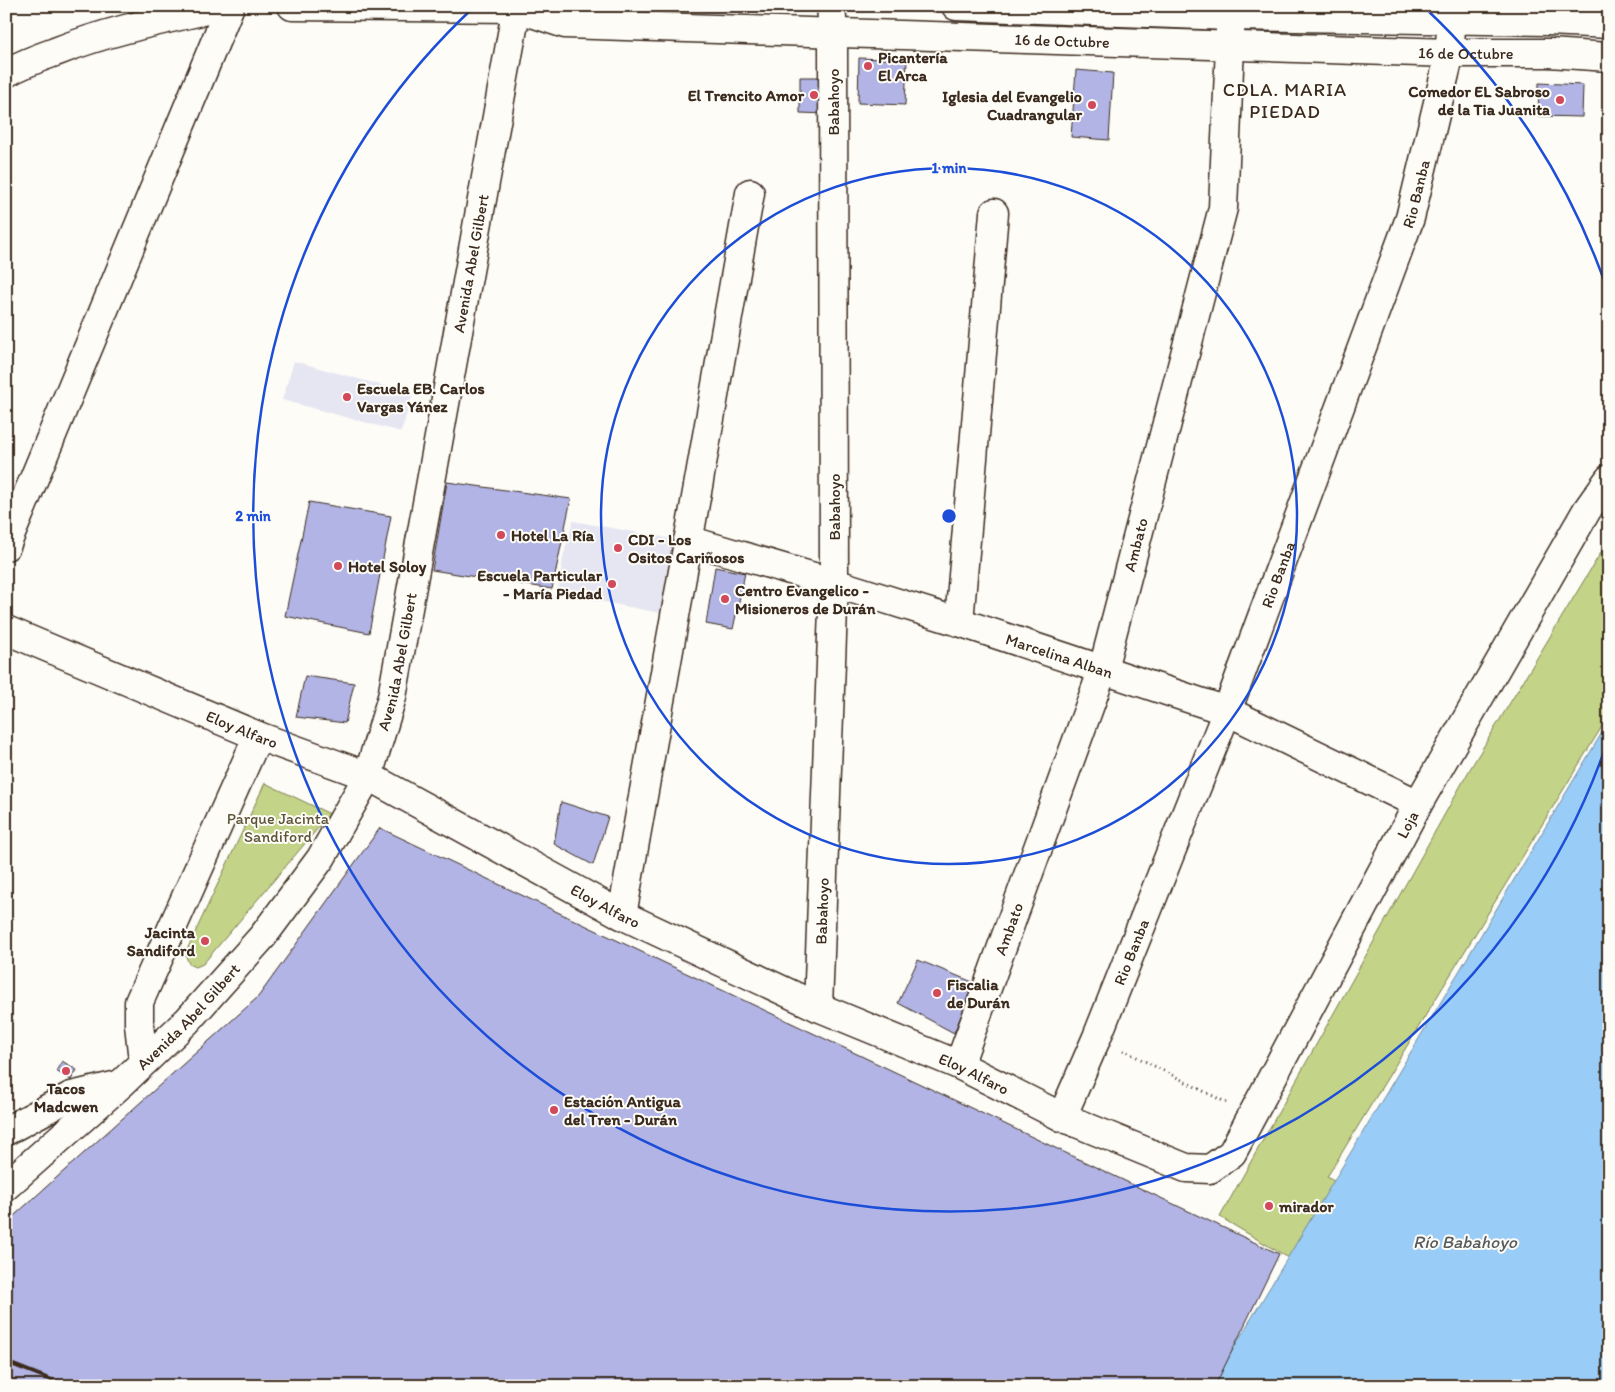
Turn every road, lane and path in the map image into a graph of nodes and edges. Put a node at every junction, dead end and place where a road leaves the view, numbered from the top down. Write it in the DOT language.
graph roads {
  1 [pos="224,6"];
  2 [pos="230,6"];
  3 [pos="292,6"];
  4 [pos="956,6"];
  5 [pos="518,7"];
  6 [pos="1230,11"];
  7 [pos="1548,13"];
  8 [pos="832,19"];
  9 [pos="1451,20"];
  10 [pos="1609,24"];
  11 [pos="1230,46"];
  12 [pos="1450,52"];
  13 [pos="1549,53"];
  14 [pos="1609,57"];
  15 [pos="6,73"];
  16 [pos="750,193"];
  17 [pos="994,213"];
  18 [pos="1609,479"];
  19 [pos="688,540"];
  20 [pos="6,546"];
  21 [pos="834,583"];
  22 [pos="959,622"];
  23 [pos="6,630"];
  24 [pos="1103,669"];
  25 [pos="1227,711"];
  26 [pos="258,736"];
  27 [pos="368,776"];
  28 [pos="1418,804"];
  29 [pos="622,915"];
  30 [pos="818,1007"];
  31 [pos="1097,1037"];
  32 [pos="144,1062"];
  33 [pos="959,1065"];
  34 [pos="121,1084"];
  35 [pos="1252,1116"];
  36 [pos="1062,1117"];
  37 [pos="10,1128"];
  38 [pos="1210,1169"];
  39 [pos="6,1186"];
  1 -- 15 [label="street"];
  2 -- 20 [label="street"];
  3 -- 5 [label="street, 16 de Octubre"];
  4 -- 6 [label="street, 16 de Octubre"];
  5 -- 8 [label="street, 16 de Octubre"];
  5 -- 27 [label="street, Avenida Abel Gilbert"];
  6 -- 9 [label="street, 16 de Octubre"];
  6 -- 11 [label="street, Ambato"];
  7 -- 9 [label="street, 16 de Octubre"];
  7 -- 10 [label="street, 16 de Octubre"];
  7 -- 13 [label="street"];
  8 -- 11 [label="street, 16 de Octubre"];
  8 -- 21 [label="street, Babahoyo"];
  9 -- 12 [label="street, Rio Banba"];
  11 -- 12 [label="street, 16 de Octubre"];
  11 -- 24 [label="street, Ambato"];
  12 -- 13 [label="street, 16 de Octubre"];
  12 -- 25 [label="street, Rio Banba"];
  13 -- 14 [label="street, 16 de Octubre"];
  16 -- 19 [label="street"];
  17 -- 22 [label="street"];
  18 -- 28 [label="street, Loja"];
  19 -- 21 [label="street, Marcelina Alban"];
  19 -- 29 [label="street"];
  21 -- 22 [label="street, Marcelina Alban"];
  21 -- 30 [label="street, Babahoyo"];
  22 -- 24 [label="street, Marcelina Alban"];
  23 -- 26 [label="street, Eloy Alfaro"];
  24 -- 25 [label="street, Marcelina Alban"];
  24 -- 33 [label="street, Ambato"];
  25 -- 28 [label="street, Marcelina Alban"];
  25 -- 31 [label="street, Rio Banba"];
  26 -- 27 [label="street, Eloy Alfaro"];
  26 -- 32 [label="street"];
  27 -- 29 [label="street, Eloy Alfaro"];
  27 -- 32 [label="street, Avenida Abel Gilbert"];
  28 -- 35 [label="street, Loja"];
  29 -- 30 [label="street, Eloy Alfaro"];
  30 -- 33 [label="street, Eloy Alfaro"];
  31 -- 35 [label="path"];
  31 -- 36 [label="street, Rio Banba"];
  32 -- 34 [label="street, Avenida Abel Gilbert"];
  33 -- 36 [label="street, Eloy Alfaro"];
  34 -- 37 [label="street"];
  34 -- 39 [label="street, Avenida Abel Gilbert"];
  35 -- 38 [label="street, Loja"];
  36 -- 38 [label="street, Eloy Alfaro"];
}
